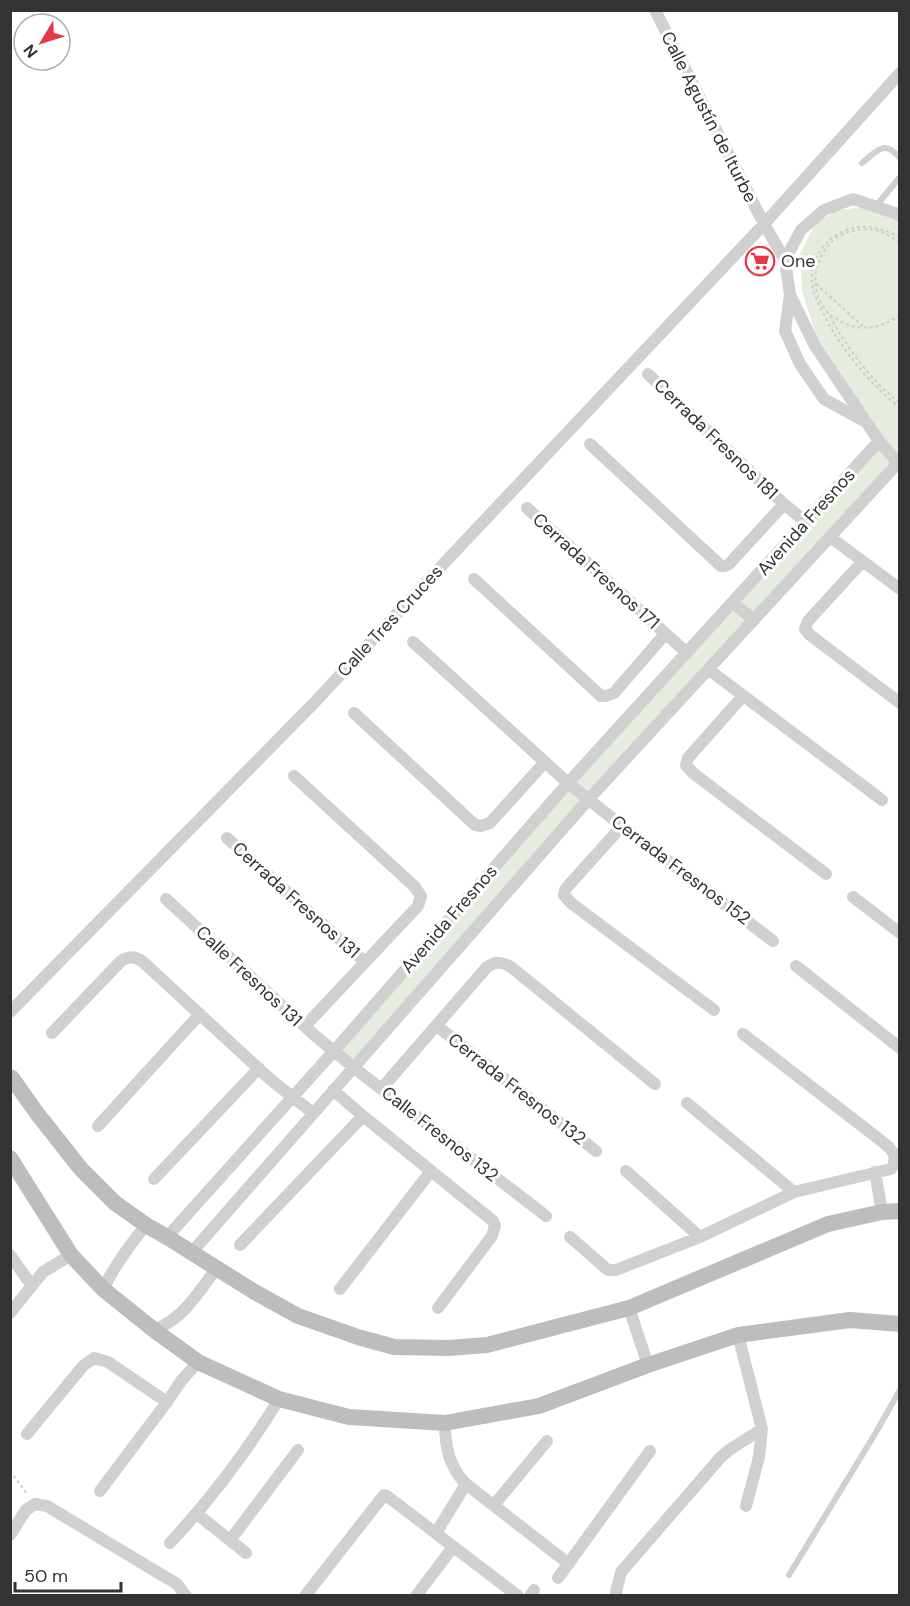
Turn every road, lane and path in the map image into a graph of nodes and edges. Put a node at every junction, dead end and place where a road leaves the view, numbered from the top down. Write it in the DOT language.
graph roads {
  1 [pos="655,10"];
  2 [pos="900,73"];
  3 [pos="900,158"];
  4 [pos="862,163"];
  5 [pos="900,177"];
  6 [pos="875,206"];
  7 [pos="900,216"];
  8 [pos="764,224"];
  9 [pos="900,237"];
  10 [pos="899,242"];
  11 [pos="785,260"];
  12 [pos="816,284"];
  13 [pos="790,295"];
  14 [pos="825,309"];
  15 [pos="900,315"];
  16 [pos="865,328"];
  17 [pos="648,374"];
  18 [pos="900,403"];
  19 [pos="900,408"];
  20 [pos="866,422"];
  21 [pos="879,441"];
  22 [pos="590,444"];
  23 [pos="899,464"];
  24 [pos="784,504"];
  25 [pos="527,508"];
  26 [pos="806,522"];
  27 [pos="830,537"];
  28 [pos="862,562"];
  29 [pos="474,579"];
  30 [pos="900,590"];
  31 [pos="733,603"];
  32 [pos="754,620"];
  33 [pos="665,634"];
  34 [pos="413,642"];
  35 [pos="687,653"];
  36 [pos="708,669"];
  37 [pos="743,696"];
  38 [pos="900,703"];
  39 [pos="354,713"];
  40 [pos="545,762"];
  41 [pos="294,776"];
  42 [pos="568,783"];
  43 [pos="588,800"];
  44 [pos="882,800"];
  45 [pos="622,826"];
  46 [pos="227,838"];
  47 [pos="826,874"];
  48 [pos="853,897"];
  49 [pos="166,899"];
  50 [pos="900,933"];
  51 [pos="773,940"];
  52 [pos="365,962"];
  53 [pos="796,966"];
  54 [pos="714,1010"];
  55 [pos="10,1012"];
  56 [pos="200,1014"];
  57 [pos="305,1026"];
  58 [pos="437,1026"];
  59 [pos="52,1033"];
  60 [pos="742,1034"];
  61 [pos="900,1048"];
  62 [pos="334,1051"];
  63 [pos="354,1067"];
  64 [pos="259,1068"];
  65 [pos="11,1078"];
  66 [pos="655,1084"];
  67 [pos="382,1088"];
  68 [pos="333,1090"];
  69 [pos="293,1097"];
  70 [pos="687,1103"];
  71 [pos="313,1113"];
  72 [pos="363,1116"];
  73 [pos="98,1126"];
  74 [pos="596,1151"];
  75 [pos="10,1158"];
  76 [pos="431,1171"];
  77 [pos="626,1171"];
  78 [pos="875,1172"];
  79 [pos="154,1179"];
  80 [pos="794,1192"];
  81 [pos="900,1211"];
  82 [pos="882,1212"];
  83 [pos="546,1216"];
  84 [pos="146,1226"];
  85 [pos="167,1237"];
  86 [pos="570,1237"];
  87 [pos="700,1237"];
  88 [pos="240,1245"];
  89 [pos="192,1252"];
  90 [pos="10,1255"];
  91 [pos="71,1255"];
  92 [pos="216,1269"];
  93 [pos="32,1286"];
  94 [pos="103,1289"];
  95 [pos="340,1289"];
  96 [pos="438,1308"];
  97 [pos="629,1308"];
  98 [pos="10,1313"];
  99 [pos="900,1324"];
  100 [pos="154,1330"];
  101 [pos="738,1335"];
  102 [pos="198,1362"];
  103 [pos="648,1365"];
  104 [pos="900,1390"];
  105 [pos="279,1399"];
  106 [pos="167,1402"];
  107 [pos="445,1423"];
  108 [pos="762,1429"];
  109 [pos="27,1434"];
  110 [pos="547,1441"];
  111 [pos="298,1450"];
  112 [pos="650,1451"];
  113 [pos="10,1471"];
  114 [pos="466,1484"];
  115 [pos="99,1491"];
  116 [pos="36,1504"];
  117 [pos="494,1505"];
  118 [pos="746,1506"];
  119 [pos="197,1514"];
  120 [pos="436,1533"];
  121 [pos="10,1535"];
  122 [pos="231,1539"];
  123 [pos="170,1543"];
  124 [pos="453,1547"];
  125 [pos="246,1553"];
  126 [pos="569,1564"];
  127 [pos="789,1575"];
  128 [pos="558,1578"];
  129 [pos="186,1596"];
  130 [pos="305,1596"];
  131 [pos="416,1596"];
  132 [pos="518,1596"];
  133 [pos="617,1596"];
  1 -- 8 [label="street, Calle Agustín de Iturbe"];
  2 -- 8 [label="street, Calle Tres Cruces"];
  3 -- 4 [label="lane"];
  5 -- 6 [label="lane"];
  6 -- 7 [label="street"];
  6 -- 11 [label="street"];
  8 -- 11 [label="street, Calle Agustín de Iturbe"];
  8 -- 55 [label="street, Calle Tres Cruces"];
  9 -- 19 [label="path"];
  10 -- 12 [label="path"];
  11 -- 13 [label="street"];
  12 -- 14 [label="path"];
  12 -- 16 [label="path"];
  13 -- 20 [label="street"];
  13 -- 20 [label="street"];
  14 -- 16 [label="path"];
  14 -- 18 [label="path"];
  15 -- 16 [label="path"];
  17 -- 24 [label="street, Cerrada Fresnos 181"];
  20 -- 21 [label="street"];
  21 -- 23 [label="street"];
  21 -- 26 [label="street, Avenida Fresnos"];
  22 -- 24 [label="street, Cerrada Fresnos 181"];
  23 -- 27 [label="street, Avenida Fresnos"];
  24 -- 26 [label="street, Cerrada Fresnos 181"];
  25 -- 33 [label="street, Cerrada Fresnos 171"];
  26 -- 31 [label="street, Avenida Fresnos"];
  27 -- 28 [label="street"];
  27 -- 32 [label="street, Avenida Fresnos"];
  28 -- 30 [label="street"];
  28 -- 38 [label="street"];
  29 -- 33 [label="street, Cerrada Fresnos 171"];
  31 -- 32 [label="street"];
  31 -- 35 [label="street, Avenida Fresnos"];
  32 -- 36 [label="street, Avenida Fresnos"];
  33 -- 35 [label="street, Cerrada Fresnos 171"];
  34 -- 40 [label="street, Cerrada Fresnos 152"];
  35 -- 42 [label="street, Avenida Fresnos"];
  36 -- 37 [label="street"];
  36 -- 43 [label="street, Avenida Fresnos"];
  37 -- 44 [label="street"];
  37 -- 47 [label="street"];
  39 -- 40 [label="street"];
  40 -- 42 [label="street, Cerrada Fresnos 152"];
  41 -- 52 [label="street, Cerrada Fresnos 131"];
  42 -- 43 [label="street, Cerrada Fresnos 152"];
  42 -- 62 [label="street, Avenida Fresnos"];
  43 -- 45 [label="street, Cerrada Fresnos 152"];
  43 -- 63 [label="street, Avenida Fresnos"];
  45 -- 51 [label="street, Cerrada Fresnos 152"];
  45 -- 54 [label="street"];
  46 -- 52 [label="street, Cerrada Fresnos 131"];
  48 -- 50 [label="street"];
  49 -- 57 [label="street, Calle Fresnos 131"];
  52 -- 57 [label="street, Cerrada Fresnos 131"];
  53 -- 61 [label="street"];
  56 -- 59 [label="street"];
  56 -- 64 [label="street"];
  56 -- 73 [label="street"];
  57 -- 62 [label="street, Calle Fresnos 131"];
  58 -- 66 [label="street, Cerrada Fresnos 132"];
  58 -- 67 [label="street, Cerrada Fresnos 132"];
  58 -- 74 [label="street, Cerrada Fresnos 132"];
  60 -- 78 [label="street"];
  62 -- 63 [label="street, Calle Fresnos 132"];
  62 -- 69 [label="street, Avenida Fresnos"];
  63 -- 67 [label="street, Calle Fresnos 132"];
  63 -- 68 [label="street, Avenida Fresnos"];
  64 -- 69 [label="street"];
  64 -- 79 [label="street"];
  65 -- 84 [label="main road"];
  67 -- 83 [label="street, Calle Fresnos 132"];
  68 -- 71 [label="street, Avenida Fresnos"];
  68 -- 72 [label="street"];
  69 -- 71 [label="street"];
  69 -- 85 [label="street, Avenida Fresnos"];
  70 -- 80 [label="street"];
  71 -- 89 [label="street, Avenida Fresnos"];
  72 -- 76 [label="street"];
  72 -- 88 [label="street"];
  75 -- 91 [label="main road"];
  76 -- 95 [label="street"];
  76 -- 96 [label="street"];
  77 -- 87 [label="street"];
  78 -- 80 [label="street"];
  78 -- 82 [label="street"];
  80 -- 87 [label="street"];
  81 -- 82 [label="main road"];
  82 -- 97 [label="main road"];
  84 -- 85 [label="main road"];
  84 -- 94 [label="street"];
  85 -- 89 [label="main road"];
  86 -- 87 [label="street"];
  89 -- 92 [label="main road"];
  90 -- 93 [label="street"];
  91 -- 93 [label="street"];
  91 -- 94 [label="main road"];
  92 -- 97 [label="main road"];
  92 -- 100 [label="street"];
  93 -- 98 [label="street"];
  94 -- 100 [label="main road"];
  97 -- 103 [label="street"];
  99 -- 101 [label="main road"];
  100 -- 102 [label="main road"];
  101 -- 103 [label="main road"];
  101 -- 108 [label="street"];
  102 -- 105 [label="main road"];
  102 -- 106 [label="street"];
  103 -- 107 [label="main road"];
  104 -- 127 [label="lane"];
  105 -- 107 [label="main road"];
  105 -- 119 [label="street"];
  106 -- 109 [label="street"];
  106 -- 115 [label="street"];
  107 -- 114 [label="street"];
  108 -- 118 [label="street"];
  108 -- 133 [label="street"];
  110 -- 117 [label="street"];
  111 -- 122 [label="street"];
  112 -- 126 [label="street"];
  113 -- 116 [label="path"];
  114 -- 117 [label="street"];
  114 -- 120 [label="street"];
  116 -- 121 [label="street"];
  116 -- 129 [label="street"];
  117 -- 126 [label="street"];
  119 -- 122 [label="street"];
  119 -- 123 [label="street"];
  120 -- 124 [label="street"];
  120 -- 130 [label="street"];
  122 -- 125 [label="street"];
  124 -- 131 [label="street"];
  124 -- 132 [label="street"];
  126 -- 128 [label="street"];
}
